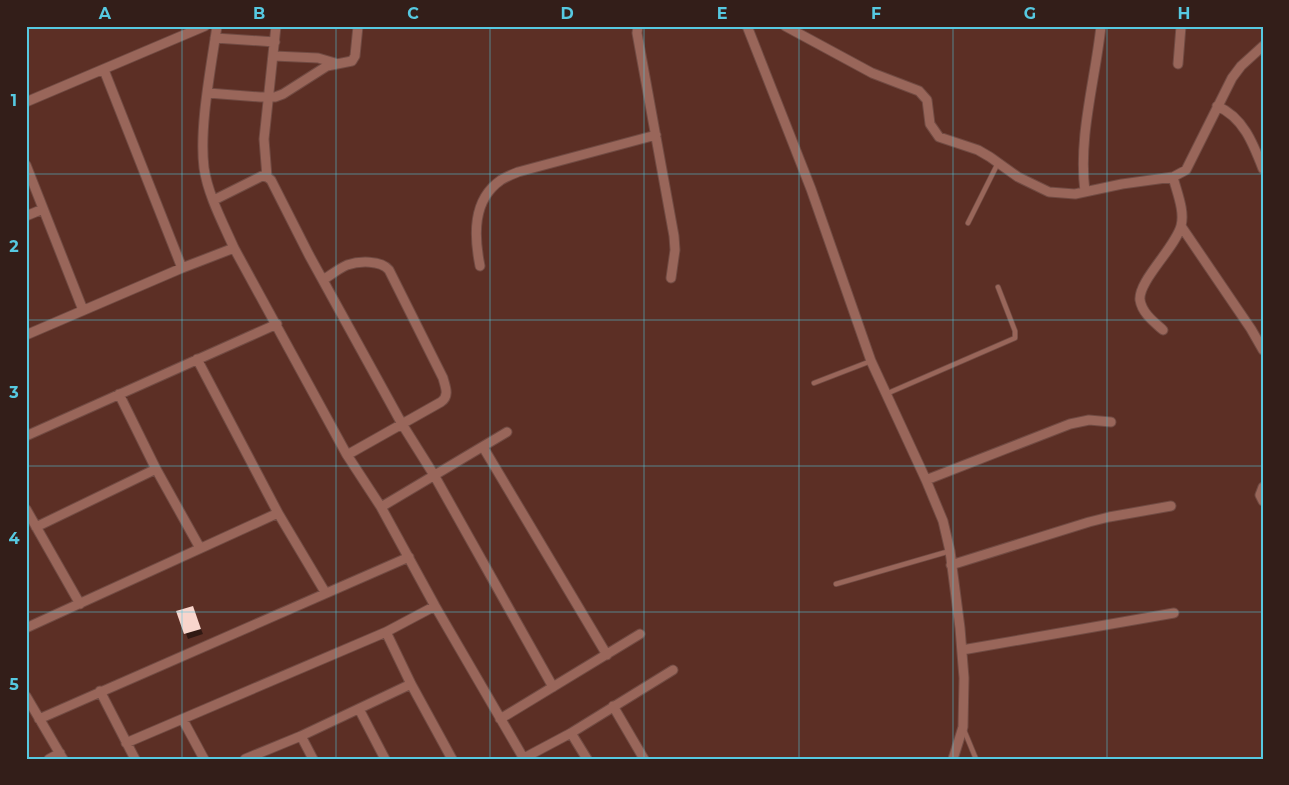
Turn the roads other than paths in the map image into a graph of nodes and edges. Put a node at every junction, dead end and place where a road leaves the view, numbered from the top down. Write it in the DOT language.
graph roads {
  1 [pos="205,26"];
  2 [pos="216,26"];
  3 [pos="276,26"];
  4 [pos="358,26"];
  5 [pos="638,26"];
  6 [pos="747,26"];
  7 [pos="785,26"];
  8 [pos="1101,26"];
  9 [pos="1181,26"];
  10 [pos="215,38"];
  11 [pos="275,42"];
  12 [pos="1263,46"];
  13 [pos="274,56"];
  14 [pos="335,63"];
  15 [pos="1178,64"];
  16 [pos="104,70"];
  17 [pos="208,93"];
  18 [pos="268,97"];
  19 [pos="26,102"];
  20 [pos="1217,106"];
  21 [pos="656,135"];
  22 [pos="1259,150"];
  23 [pos="998,163"];
  24 [pos="26,166"];
  25 [pos="1263,169"];
  26 [pos="267,177"];
  27 [pos="1173,177"];
  28 [pos="1085,192"];
  29 [pos="214,200"];
  30 [pos="43,209"];
  31 [pos="26,216"];
  32 [pos="968,223"];
  33 [pos="1181,226"];
  34 [pos="234,248"];
  35 [pos="480,266"];
  36 [pos="182,268"];
  37 [pos="671,278"];
  38 [pos="323,280"];
  39 [pos="998,287"];
  40 [pos="83,310"];
  41 [pos="277,324"];
  42 [pos="1163,330"];
  43 [pos="26,335"];
  44 [pos="1263,350"];
  45 [pos="198,359"];
  46 [pos="871,361"];
  47 [pos="814,383"];
  48 [pos="119,394"];
  49 [pos="886,394"];
  50 [pos="1111,422"];
  51 [pos="402,424"];
  52 [pos="507,432"];
  53 [pos="26,436"];
  54 [pos="483,447"];
  55 [pos="348,455"];
  56 [pos="156,469"];
  57 [pos="434,476"];
  58 [pos="926,480"];
  59 [pos="1263,487"];
  60 [pos="1263,501"];
  61 [pos="1170,506"];
  62 [pos="381,507"];
  63 [pos="26,509"];
  64 [pos="278,513"];
  65 [pos="36,527"];
  66 [pos="200,548"];
  67 [pos="950,551"];
  68 [pos="409,557"];
  69 [pos="951,565"];
  70 [pos="836,584"];
  71 [pos="325,592"];
  72 [pos="80,604"];
  73 [pos="435,606"];
  74 [pos="1174,613"];
  75 [pos="26,628"];
  76 [pos="386,632"];
  77 [pos="640,634"];
  78 [pos="962,650"];
  79 [pos="607,655"];
  80 [pos="674,670"];
  81 [pos="411,684"];
  82 [pos="553,687"];
  83 [pos="100,691"];
  84 [pos="26,696"];
  85 [pos="614,706"];
  86 [pos="359,709"];
  87 [pos="40,719"];
  88 [pos="500,719"];
  89 [pos="183,720"];
  90 [pos="963,727"];
  91 [pos="571,733"];
  92 [pos="301,736"];
  93 [pos="126,743"];
  94 [pos="61,756"];
  95 [pos="49,759"];
  96 [pos="135,759"];
  97 [pos="204,759"];
  98 [pos="245,759"];
  99 [pos="313,759"];
  100 [pos="384,759"];
  101 [pos="452,759"];
  102 [pos="524,759"];
  103 [pos="587,759"];
  104 [pos="644,759"];
  105 [pos="953,759"];
  106 [pos="976,759"];
  1 -- 16 [label="street"];
  2 -- 10 [label="street"];
  3 -- 11 [label="street"];
  4 -- 14 [label="street"];
  5 -- 21 [label="street"];
  6 -- 46 [label="street"];
  7 -- 23 [label="street"];
  8 -- 28 [label="street"];
  9 -- 15 [label="street"];
  10 -- 11 [label="street"];
  10 -- 17 [label="street"];
  11 -- 13 [label="street"];
  12 -- 20 [label="street"];
  13 -- 14 [label="street"];
  13 -- 18 [label="street"];
  14 -- 18 [label="street"];
  16 -- 19 [label="street"];
  16 -- 36 [label="street"];
  17 -- 18 [label="street"];
  17 -- 29 [label="street"];
  18 -- 26 [label="street"];
  20 -- 22 [label="street"];
  20 -- 27 [label="street"];
  21 -- 35 [label="street"];
  21 -- 37 [label="street"];
  22 -- 25 [label="street"];
  23 -- 28 [label="street"];
  23 -- 32 [label="lane"];
  24 -- 30 [label="street"];
  26 -- 29 [label="street"];
  26 -- 38 [label="street"];
  27 -- 28 [label="street"];
  27 -- 33 [label="street"];
  29 -- 34 [label="street"];
  30 -- 31 [label="street"];
  30 -- 40 [label="street"];
  33 -- 42 [label="street"];
  33 -- 44 [label="street"];
  34 -- 36 [label="street"];
  34 -- 41 [label="street"];
  36 -- 40 [label="street"];
  38 -- 51 [label="street"];
  38 -- 51 [label="street"];
  39 -- 49 [label="lane"];
  40 -- 43 [label="street"];
  41 -- 45 [label="street"];
  41 -- 55 [label="street"];
  45 -- 48 [label="street"];
  45 -- 64 [label="street"];
  46 -- 47 [label="lane"];
  46 -- 49 [label="street"];
  48 -- 53 [label="street"];
  48 -- 56 [label="street"];
  49 -- 58 [label="street"];
  50 -- 58 [label="street"];
  51 -- 55 [label="street"];
  51 -- 57 [label="street"];
  52 -- 54 [label="street"];
  54 -- 57 [label="street"];
  54 -- 79 [label="street"];
  55 -- 62 [label="street"];
  56 -- 65 [label="street"];
  56 -- 66 [label="street"];
  57 -- 62 [label="street"];
  57 -- 82 [label="street"];
  58 -- 67 [label="street"];
  59 -- 60 [label="street"];
  61 -- 69 [label="street"];
  62 -- 68 [label="street"];
  63 -- 65 [label="street"];
  64 -- 66 [label="street"];
  64 -- 71 [label="street"];
  65 -- 72 [label="street"];
  66 -- 72 [label="street"];
  67 -- 69 [label="street"];
  67 -- 70 [label="lane"];
  68 -- 71 [label="street"];
  68 -- 73 [label="street"];
  69 -- 78 [label="street"];
  71 -- 83 [label="street"];
  72 -- 75 [label="street"];
  73 -- 76 [label="street"];
  73 -- 88 [label="street"];
  74 -- 78 [label="street"];
  76 -- 81 [label="street"];
  76 -- 89 [label="street"];
  77 -- 79 [label="street"];
  78 -- 90 [label="street"];
  79 -- 82 [label="street"];
  80 -- 85 [label="street"];
  81 -- 86 [label="street"];
  81 -- 101 [label="street"];
  82 -- 88 [label="street"];
  83 -- 87 [label="street"];
  83 -- 93 [label="street"];
  84 -- 87 [label="street"];
  85 -- 91 [label="street"];
  85 -- 104 [label="street"];
  86 -- 92 [label="street"];
  86 -- 100 [label="street"];
  87 -- 94 [label="street"];
  88 -- 102 [label="street"];
  89 -- 93 [label="street"];
  89 -- 97 [label="street"];
  90 -- 105 [label="street"];
  90 -- 106 [label="lane"];
  91 -- 102 [label="street"];
  91 -- 103 [label="street"];
  92 -- 98 [label="street"];
  92 -- 99 [label="street"];
  93 -- 96 [label="street"];
  94 -- 95 [label="street"];
}
